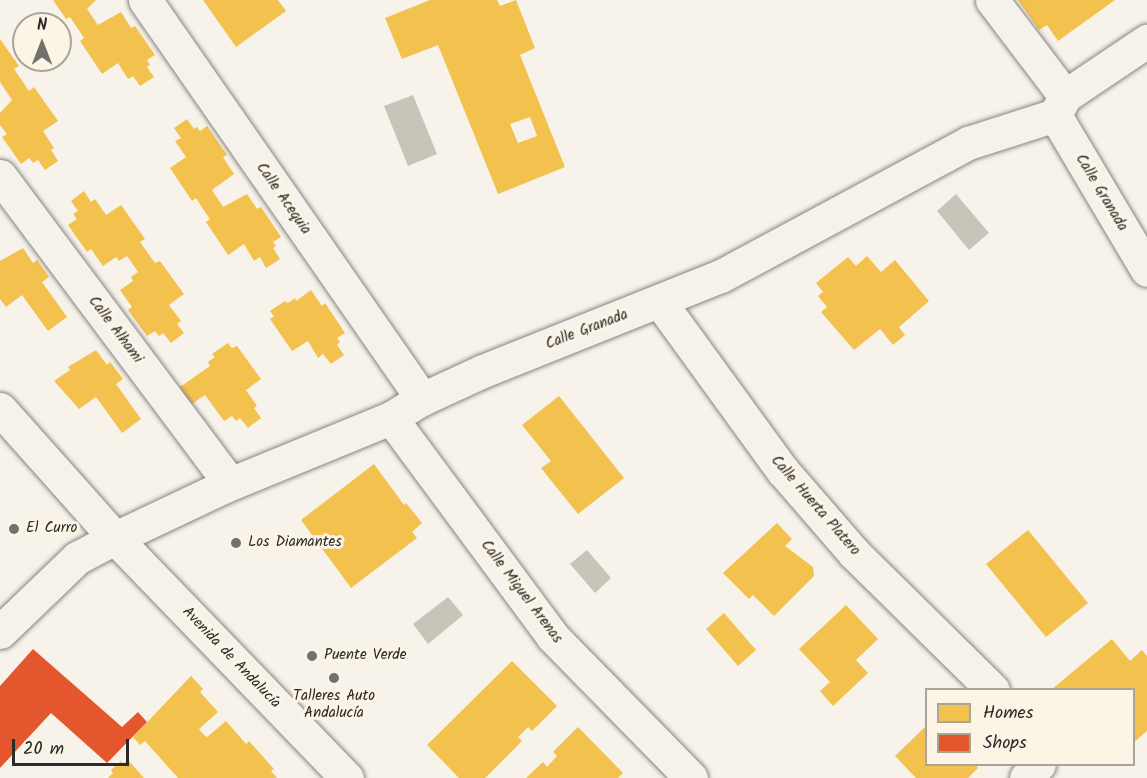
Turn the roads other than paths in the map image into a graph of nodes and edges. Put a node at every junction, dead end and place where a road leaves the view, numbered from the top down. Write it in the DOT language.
graph roads {
  1 [pos="145,0"];
  2 [pos="992,0"];
  3 [pos="1147,41"];
  4 [pos="1060,106"];
  5 [pos="0,176"];
  6 [pos="1147,270"];
  7 [pos="660,302"];
  8 [pos="422,399"];
  9 [pos="0,409"];
  10 [pos="391,418"];
  11 [pos="230,484"];
  12 [pos="115,538"];
  13 [pos="0,632"];
  14 [pos="991,688"];
  15 [pos="1038,766"];
  16 [pos="347,778"];
  17 [pos="691,778"];
  18 [pos="1026,778"];
  1 -- 8 [label="street, Calle Acequia"];
  2 -- 4 [label="street"];
  3 -- 4 [label="street, Calle Granada"];
  4 -- 6 [label="street, Calle Granada"];
  4 -- 7 [label="street, Calle Granada"];
  5 -- 11 [label="street, Calle Alhami"];
  7 -- 8 [label="street, Calle Granada"];
  7 -- 14 [label="street, Calle Huerta Platero"];
  8 -- 10 [label="street, Calle Granada"];
  9 -- 12 [label="street, Avenida de Andalucía"];
  10 -- 11 [label="street, Calle Granada"];
  10 -- 17 [label="street, Calle Miguel Arenas"];
  11 -- 12 [label="street, Calle Granada"];
  12 -- 13 [label="street, Calle Granada"];
  12 -- 16 [label="street, Avenida de Andalucía"];
  15 -- 18 [label="street"];
}
